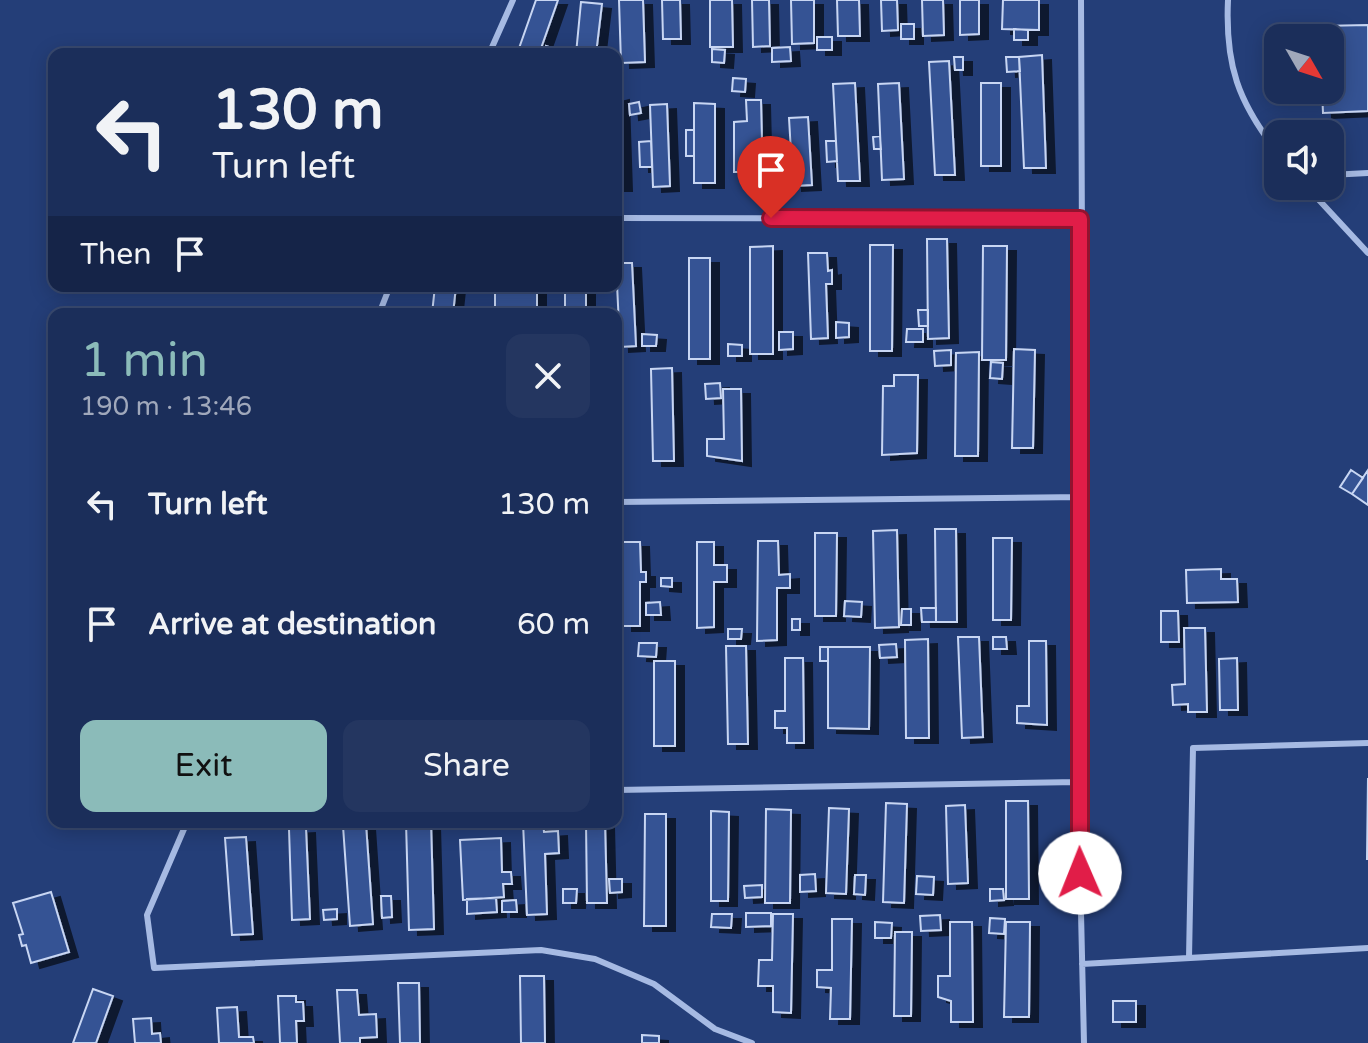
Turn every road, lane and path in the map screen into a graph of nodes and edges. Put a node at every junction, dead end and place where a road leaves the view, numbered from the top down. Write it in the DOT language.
graph roads {
  1 [pos="513,0"];
  2 [pos="1081,0"];
  3 [pos="1228,0"];
  4 [pos="492,48"];
  5 [pos="1264,135"];
  6 [pos="1368,173"];
  7 [pos="1344,174"];
  8 [pos="1319,200"];
  9 [pos="622,218"];
  10 [pos="1080,219"];
  11 [pos="1368,253"];
  12 [pos="1083,497"];
  13 [pos="622,502"];
  14 [pos="1368,743"];
  15 [pos="1078,782"];
  16 [pos="622,790"];
  17 [pos="184,828"];
  18 [pos="1368,948"];
  19 [pos="1189,958"];
  20 [pos="1082,964"];
  21 [pos="752,1043"];
  22 [pos="1084,1043"];
  1 -- 4 [label="lane"];
  2 -- 10 [label="lane"];
  3 -- 5 [label="lane"];
  6 -- 7 [label="lane"];
  8 -- 11 [label="lane"];
  9 -- 10 [label="lane"];
  10 -- 12 [label="lane"];
  12 -- 13 [label="lane"];
  12 -- 15 [label="lane"];
  14 -- 19 [label="lane"];
  15 -- 16 [label="lane"];
  15 -- 20 [label="lane"];
  17 -- 21 [label="lane"];
  18 -- 19 [label="lane"];
  19 -- 20 [label="lane"];
  20 -- 22 [label="lane"];
}
